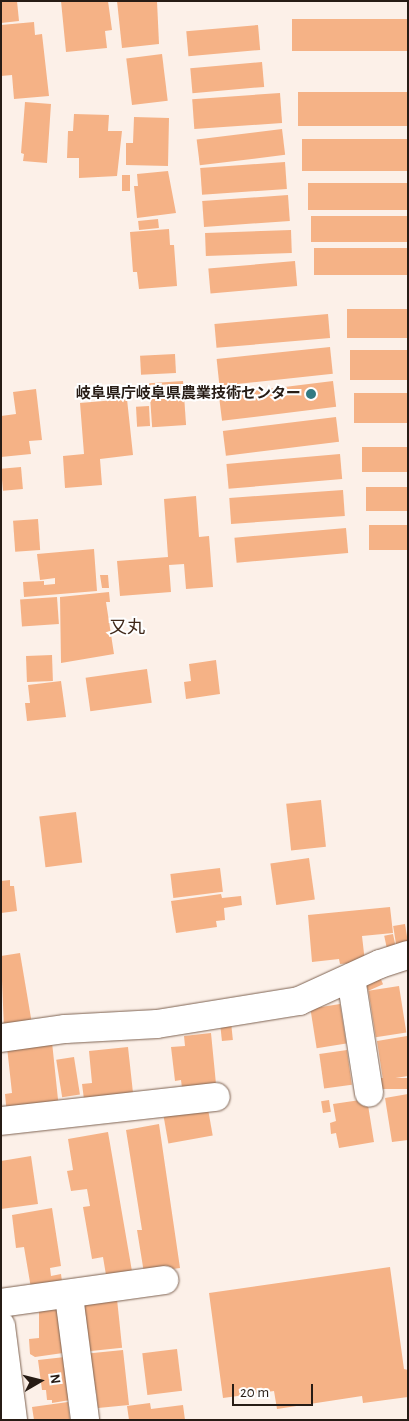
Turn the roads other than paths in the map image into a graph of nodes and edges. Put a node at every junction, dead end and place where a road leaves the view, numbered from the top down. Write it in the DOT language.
graph roads {
  1 [pos="408,955"];
  2 [pos="351,978"];
  3 [pos="1,1038"];
  4 [pos="369,1093"];
  5 [pos="216,1097"];
  6 [pos="1,1121"];
  7 [pos="164,1280"];
  8 [pos="69,1296"];
  9 [pos="1,1303"];
  10 [pos="1,1326"];
  11 [pos="13,1420"];
  12 [pos="85,1420"];
  1 -- 2 [label="street"];
  2 -- 3 [label="street"];
  2 -- 4 [label="street"];
  5 -- 6 [label="street"];
  7 -- 8 [label="street"];
  8 -- 9 [label="street"];
  8 -- 12 [label="street"];
  10 -- 11 [label="street"];
}
